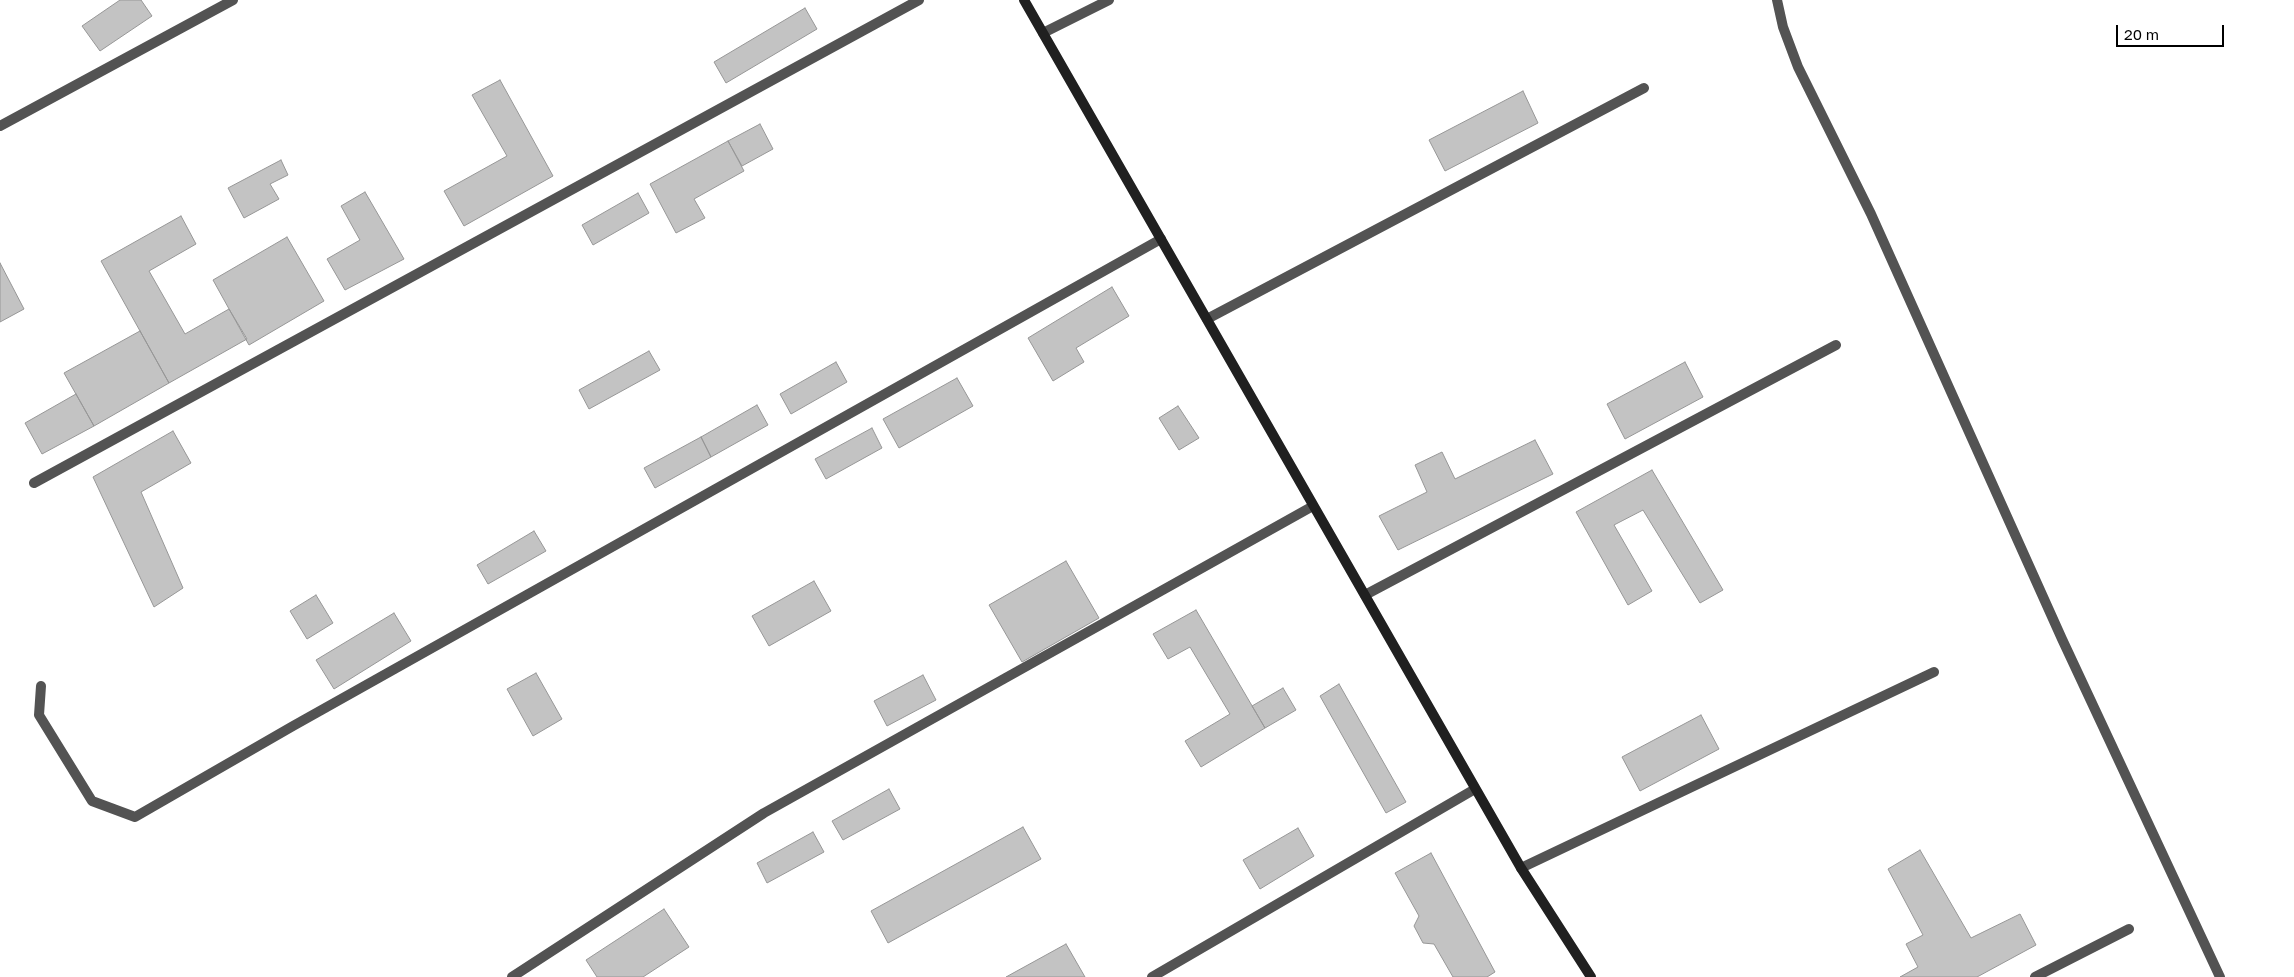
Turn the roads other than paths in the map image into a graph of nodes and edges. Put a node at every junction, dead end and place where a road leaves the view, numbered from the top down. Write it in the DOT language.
graph roads {
  1 [pos="233,0"];
  2 [pos="919,0"];
  3 [pos="1024,0"];
  4 [pos="1108,0"];
  5 [pos="1777,0"];
  6 [pos="1044,33"];
  7 [pos="1644,88"];
  8 [pos="0,126"];
  9 [pos="1161,239"];
  10 [pos="1207,319"];
  11 [pos="1836,345"];
  12 [pos="34,483"];
  13 [pos="1314,506"];
  14 [pos="1364,595"];
  15 [pos="1934,672"];
  16 [pos="41,686"];
  17 [pos="1476,789"];
  18 [pos="1521,868"];
  19 [pos="2129,929"];
  20 [pos="512,977"];
  21 [pos="1152,977"];
  22 [pos="1591,977"];
  23 [pos="2034,977"];
  24 [pos="2220,977"];
  1 -- 8 [label="street"];
  2 -- 12 [label="street"];
  3 -- 6 [label="street"];
  4 -- 6 [label="street"];
  5 -- 24 [label="street"];
  6 -- 9 [label="street"];
  7 -- 10 [label="street"];
  9 -- 10 [label="street"];
  9 -- 16 [label="street"];
  10 -- 13 [label="street"];
  11 -- 14 [label="street"];
  13 -- 14 [label="street"];
  13 -- 20 [label="street"];
  14 -- 17 [label="street"];
  15 -- 18 [label="street"];
  17 -- 18 [label="street"];
  17 -- 21 [label="street"];
  18 -- 22 [label="street"];
  19 -- 23 [label="street"];
}
